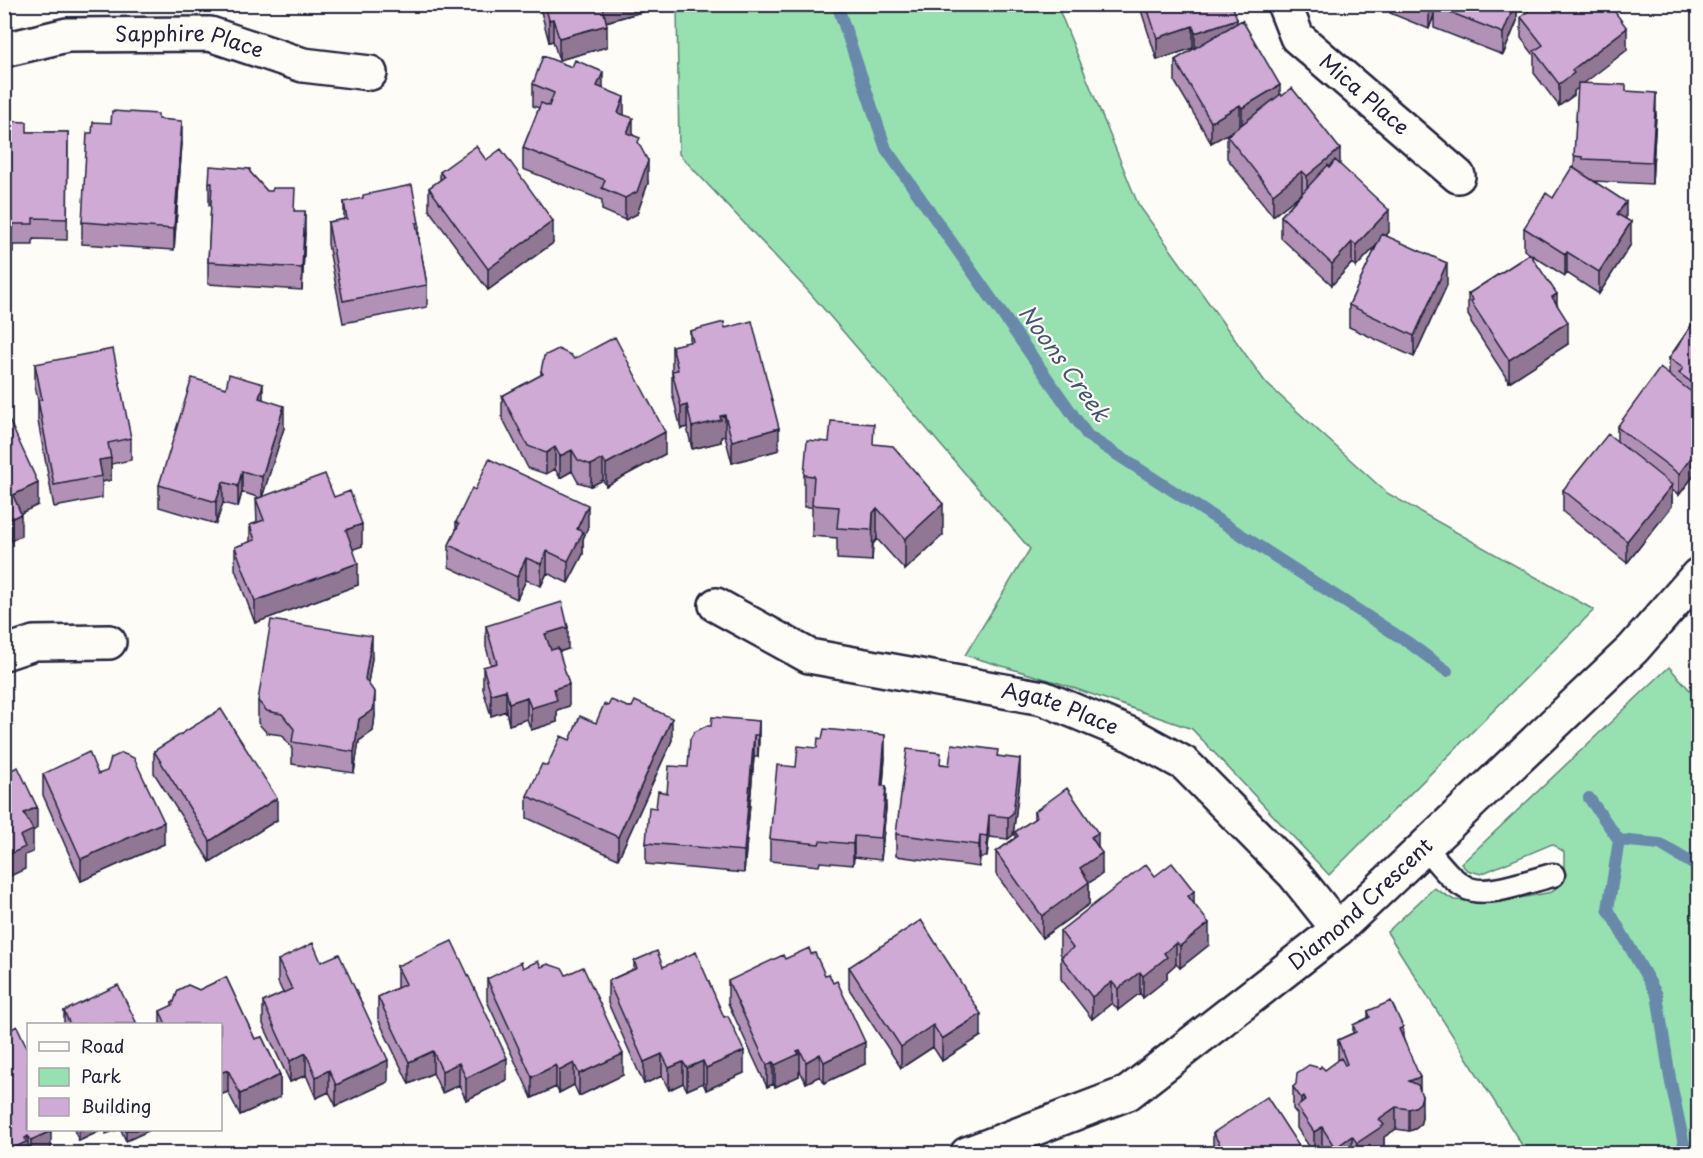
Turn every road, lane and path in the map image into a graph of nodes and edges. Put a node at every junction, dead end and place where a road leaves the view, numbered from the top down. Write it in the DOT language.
graph roads {
  1 [pos="1284,4"];
  2 [pos="4,50"];
  3 [pos="370,73"];
  4 [pos="1458,176"];
  5 [pos="1698,575"];
  6 [pos="716,605"];
  7 [pos="109,642"];
  8 [pos="4,653"];
  9 [pos="1425,847"];
  10 [pos="1552,875"];
  11 [pos="1338,929"];
  12 [pos="967,1154"];
  1 -- 4 [label="street, Mica Place"];
  2 -- 3 [label="street, Sapphire Place"];
  5 -- 9 [label="street, Diamond Crescent"];
  6 -- 11 [label="street, Agate Place"];
  7 -- 8 [label="street"];
  9 -- 10 [label="lane"];
  9 -- 11 [label="street, Diamond Crescent"];
  11 -- 12 [label="street, Diamond Crescent"];
}
